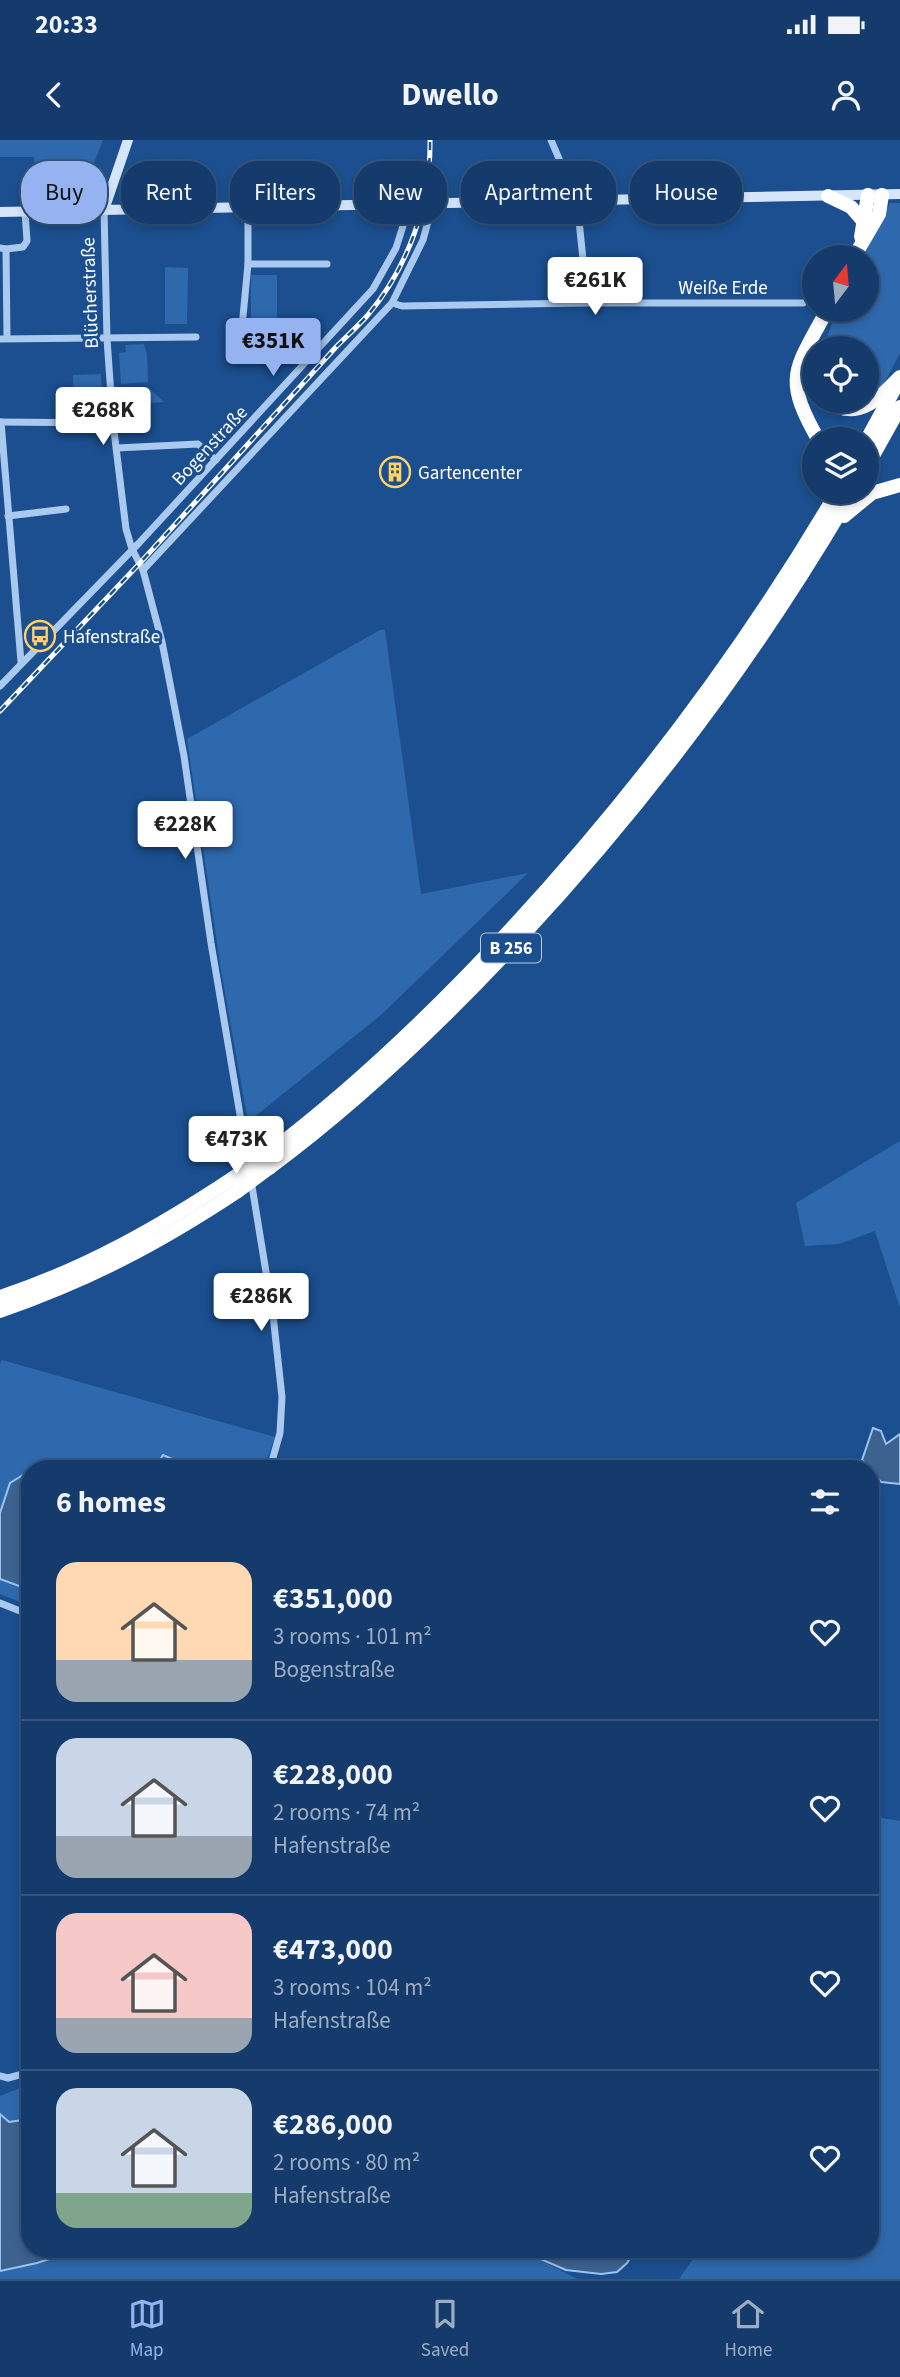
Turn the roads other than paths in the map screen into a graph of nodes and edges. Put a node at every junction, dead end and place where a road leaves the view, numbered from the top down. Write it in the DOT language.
graph roads {
  1 [pos="128,140"];
  2 [pos="551,140"];
  3 [pos="560,161"];
  4 [pos="900,194"];
  5 [pos="875,195"];
  6 [pos="828,196"];
  7 [pos="616,200"];
  8 [pos="107,201"];
  9 [pos="230,208"];
  10 [pos="107,210"];
  11 [pos="21,211"];
  12 [pos="0,212"];
  13 [pos="863,222"];
  14 [pos="26,224"];
  15 [pos="104,224"];
  16 [pos="248,224"];
  17 [pos="404,224"];
  18 [pos="427,224"];
  19 [pos="579,224"];
  20 [pos="858,245"];
  21 [pos="861,245"];
  22 [pos="3,249"];
  23 [pos="247,264"];
  24 [pos="327,264"];
  25 [pos="585,279"];
  26 [pos="392,303"];
  27 [pos="802,303"];
  28 [pos="821,322"];
  29 [pos="242,327"];
  30 [pos="815,334"];
  31 [pos="196,337"];
  32 [pos="3,338"];
  33 [pos="107,340"];
  34 [pos="900,378"];
  35 [pos="879,399"];
  36 [pos="900,407"];
  37 [pos="0,422"];
  38 [pos="113,423"];
  39 [pos="812,427"];
  40 [pos="874,427"];
  41 [pos="879,445"];
  42 [pos="117,448"];
  43 [pos="216,460"];
  44 [pos="900,485"];
  45 [pos="826,504"];
  46 [pos="833,504"];
  47 [pos="842,504"];
  48 [pos="66,509"];
  49 [pos="8,516"];
  50 [pos="825,526"];
  51 [pos="132,549"];
  52 [pos="143,570"];
  53 [pos="22,662"];
  54 [pos="0,686"];
  55 [pos="235,1184"];
  56 [pos="0,1297"];
  57 [pos="0,1311"];
  58 [pos="272,1460"];
  59 [pos="0,1603"];
  60 [pos="21,1611"];
  61 [pos="21,2074"];
  62 [pos="0,2076"];
  1 -- 8 [label="main road, Blücherstraße"];
  2 -- 3 [label="street"];
  4 -- 5 [label="main road"];
  5 -- 6 [label="main road"];
  5 -- 13 [label="highway"];
  5 -- 21 [label="highway"];
  6 -- 7 [label="main road"];
  6 -- 13 [label="highway"];
  9 -- 10 [label="main road"];
  11 -- 12 [label="main road"];
  13 -- 20 [label="highway"];
  14 -- 22 [label="street"];
  15 -- 33 [label="street, Blücherstraße"];
  16 -- 23 [label="street"];
  17 -- 43 [label="street, Bogenstraße"];
  18 -- 26 [label="street"];
  19 -- 25 [label="street"];
  22 -- 32 [label="street"];
  23 -- 24 [label="street"];
  23 -- 29 [label="street"];
  26 -- 27 [label="street, Weiße Erde"];
  26 -- 52 [label="street"];
  28 -- 30 [label="highway"];
  30 -- 39 [label="highway"];
  31 -- 33 [label="street"];
  32 -- 33 [label="street"];
  33 -- 38 [label="street, Blücherstraße"];
  34 -- 35 [label="highway"];
  34 -- 40 [label="highway"];
  36 -- 41 [label="highway"];
  37 -- 38 [label="street"];
  37 -- 49 [label="street"];
  38 -- 42 [label="street, Blücherstraße"];
  42 -- 43 [label="street"];
  42 -- 51 [label="street, Blücherstraße"];
  43 -- 51 [label="street, Bogenstraße"];
  44 -- 50 [label="highway"];
  45 -- 50 [label="highway"];
  46 -- 50 [label="highway, B 256"];
  47 -- 50 [label="highway, B 256"];
  48 -- 49 [label="street"];
  49 -- 53 [label="street"];
  50 -- 55 [label="highway, B 256, bridge"];
  51 -- 52 [label="street, Blücherstraße"];
  51 -- 53 [label="street, Bogenstraße"];
  52 -- 58 [label="street"];
  53 -- 54 [label="street, Bogenstraße"];
  55 -- 56 [label="highway, B 256"];
  55 -- 57 [label="highway, B 256"];
  59 -- 60 [label="street"];
  61 -- 62 [label="street"];
}
